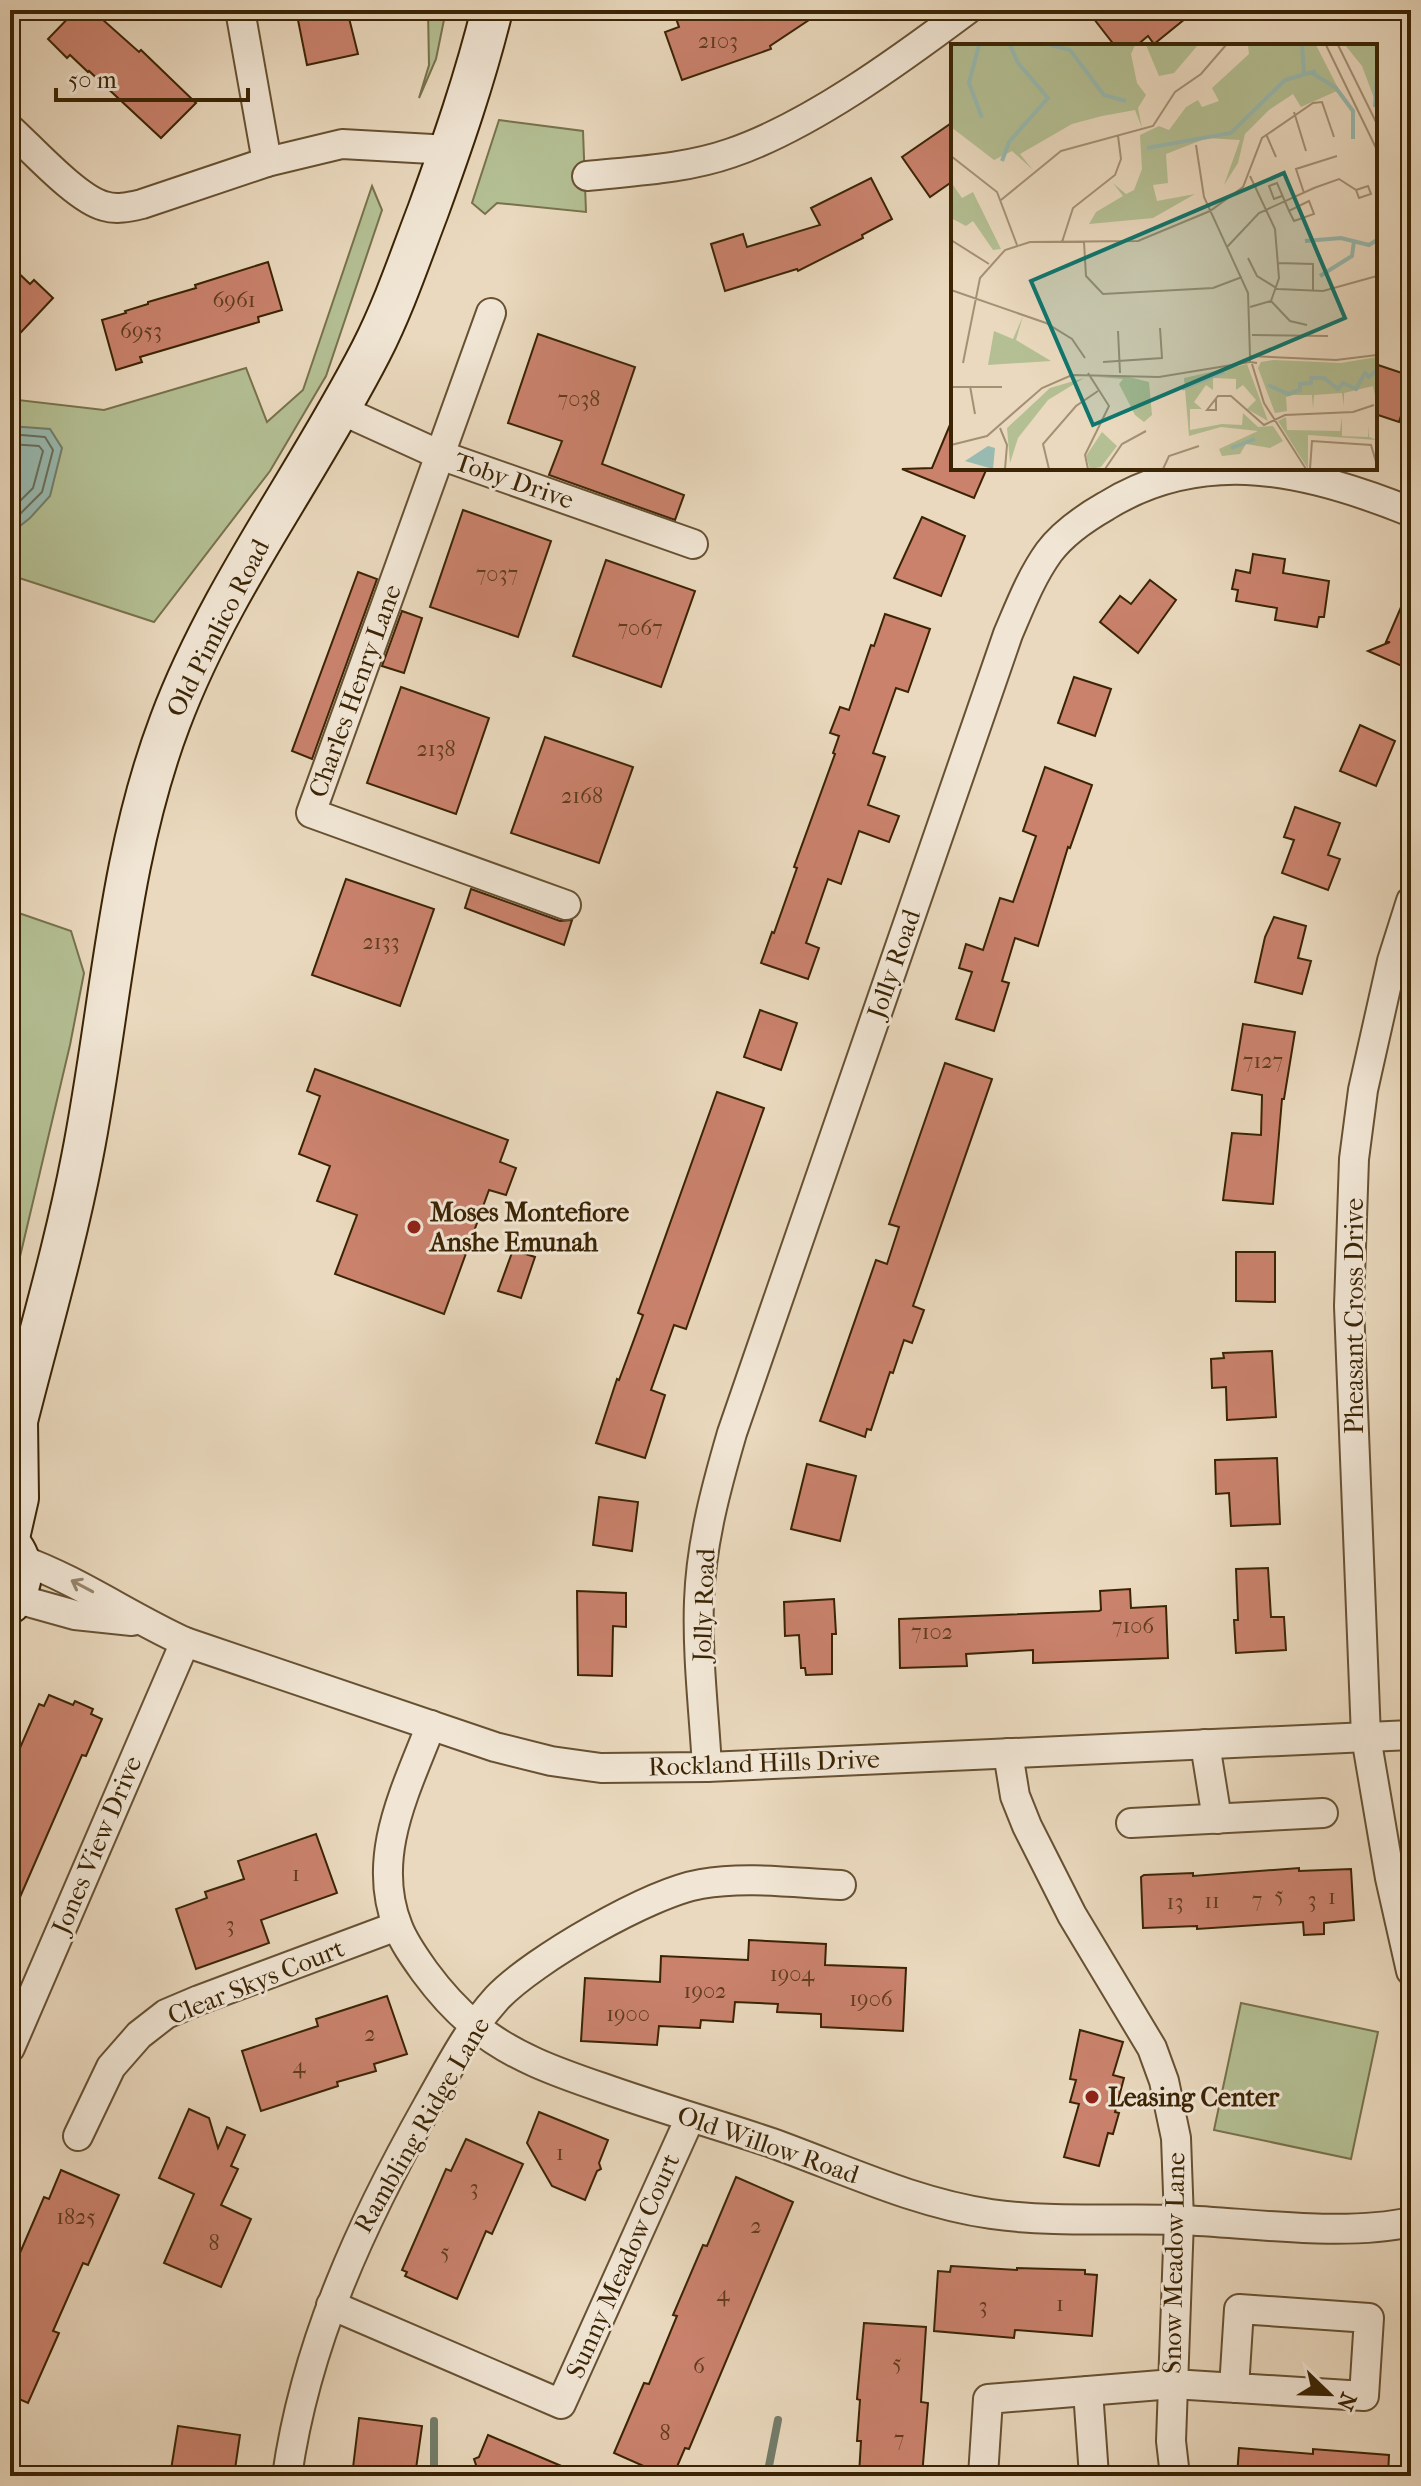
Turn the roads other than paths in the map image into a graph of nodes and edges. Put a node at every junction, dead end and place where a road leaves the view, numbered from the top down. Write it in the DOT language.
graph roads {
  1 [pos="240,10"];
  2 [pos="492,10"];
  3 [pos="967,10"];
  4 [pos="10,129"];
  5 [pos="450,150"];
  6 [pos="267,162"];
  7 [pos="587,176"];
  8 [pos="491,313"];
  9 [pos="339,409"];
  10 [pos="440,455"];
  11 [pos="1411,512"];
  12 [pos="693,544"];
  13 [pos="1411,901"];
  14 [pos="566,905"];
  15 [pos="14,1428"];
  16 [pos="13,1545"];
  17 [pos="12,1600"];
  18 [pos="141,1622"];
  19 [pos="185,1642"];
  20 [pos="431,1725"];
  21 [pos="1411,1735"];
  22 [pos="1366,1737"];
  23 [pos="1205,1744"];
  24 [pos="1008,1753"];
  25 [pos="707,1767"];
  26 [pos="1323,1813"];
  27 [pos="1217,1819"];
  28 [pos="1131,1823"];
  29 [pos="841,1885"];
  30 [pos="397,1926"];
  31 [pos="1411,1971"];
  32 [pos="474,2025"];
  33 [pos="10,2048"];
  34 [pos="690,2118"];
  35 [pos="78,2136"];
  36 [pos="1179,2220"];
  37 [pos="1411,2222"];
  38 [pos="331,2305"];
  39 [pos="1173,2384"];
  40 [pos="1234,2388"];
  41 [pos="1088,2391"];
  42 [pos="287,2476"];
  43 [pos="983,2476"];
  44 [pos="1094,2476"];
  45 [pos="1175,2476"];
  1 -- 6 [label="street"];
  2 -- 5 [label="street, Old Pimlico Road"];
  3 -- 7 [label="street"];
  4 -- 6 [label="street"];
  5 -- 6 [label="street"];
  5 -- 9 [label="street, Old Pimlico Road"];
  8 -- 10 [label="street, Charles Henry Lane"];
  9 -- 10 [label="street, Toby Drive"];
  9 -- 15 [label="street, Old Pimlico Road"];
  10 -- 12 [label="street, Toby Drive"];
  10 -- 14 [label="street, Charles Henry Lane"];
  11 -- 25 [label="street, Jolly Road"];
  13 -- 22 [label="street, Pheasant Cross Drive"];
  15 -- 16 [label="street, Old Pimlico Road"];
  16 -- 17 [label="street, Old Pimlico Road"];
  18 -- 16 [label="street, Rockland Hills Drive, one-way"];
  17 -- 18 [label="street, Rockland Hills Drive"];
  18 -- 19 [label="street, Rockland Hills Drive"];
  19 -- 20 [label="street, Rockland Hills Drive"];
  19 -- 33 [label="street, Jones View Drive"];
  20 -- 25 [label="street, Rockland Hills Drive"];
  20 -- 30 [label="street, Old Willow Road"];
  21 -- 22 [label="street, Rockland Hills Drive"];
  22 -- 23 [label="street, Rockland Hills Drive"];
  22 -- 31 [label="street, Pheasant Cross Drive"];
  23 -- 24 [label="street, Rockland Hills Drive"];
  23 -- 27 [label="street"];
  24 -- 25 [label="street, Rockland Hills Drive"];
  24 -- 36 [label="street, Snow Meadow Lane"];
  26 -- 27 [label="street"];
  27 -- 28 [label="street"];
  29 -- 32 [label="street, Rambling Ridge Lane"];
  30 -- 32 [label="street, Old Willow Road"];
  30 -- 35 [label="street, Clear Skys Court"];
  32 -- 34 [label="street, Old Willow Road"];
  32 -- 38 [label="street, Rambling Ridge Lane"];
  34 -- 36 [label="street, Old Willow Road"];
  34 -- 38 [label="street, Sunny Meadow Court"];
  36 -- 37 [label="street, Old Willow Road"];
  36 -- 39 [label="street, Snow Meadow Lane"];
  38 -- 42 [label="street, Rambling Ridge Lane"];
  39 -- 40 [label="street"];
  39 -- 41 [label="street"];
  39 -- 45 [label="street, Snow Meadow Lane"];
  40 -- 40 [label="street"];
  41 -- 43 [label="street"];
  41 -- 44 [label="street"];
}
